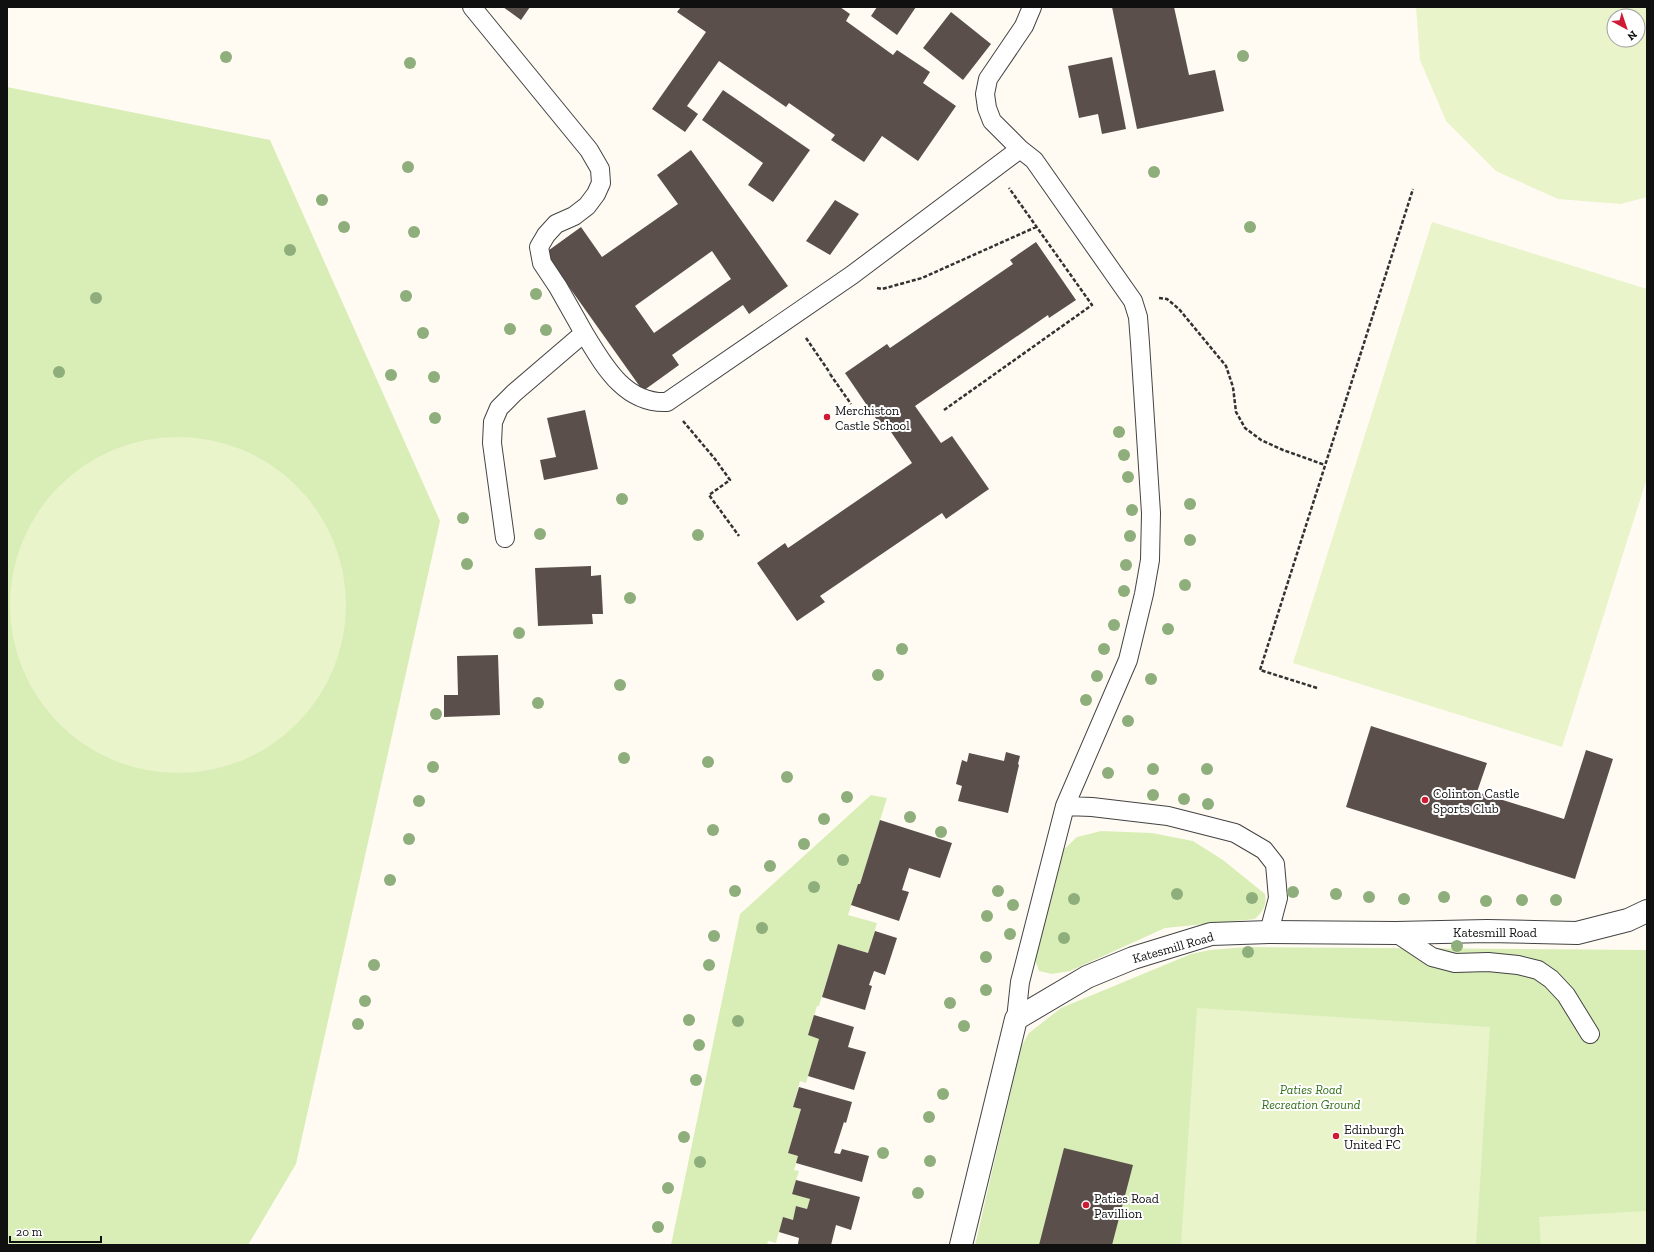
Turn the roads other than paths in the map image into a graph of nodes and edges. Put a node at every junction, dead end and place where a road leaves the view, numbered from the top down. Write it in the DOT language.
graph roads {
  1 [pos="472,7"];
  2 [pos="1032,7"];
  3 [pos="1020,148"];
  4 [pos="584,333"];
  5 [pos="505,538"];
  6 [pos="1065,806"];
  7 [pos="1647,911"];
  8 [pos="1269,932"];
  9 [pos="1396,933"];
  10 [pos="1016,1018"];
  11 [pos="1590,1034"];
  12 [pos="961,1245"];
  1 -- 4 [label="lane"];
  2 -- 3 [label="lane"];
  3 -- 4 [label="lane"];
  3 -- 6 [label="lane"];
  4 -- 5 [label="lane"];
  6 -- 8 [label="lane"];
  6 -- 10 [label="lane"];
  7 -- 9 [label="street, Katesmill Road"];
  8 -- 9 [label="street, Katesmill Road"];
  8 -- 10 [label="street, Katesmill Road"];
  9 -- 11 [label="lane"];
  10 -- 12 [label="street"];
}
